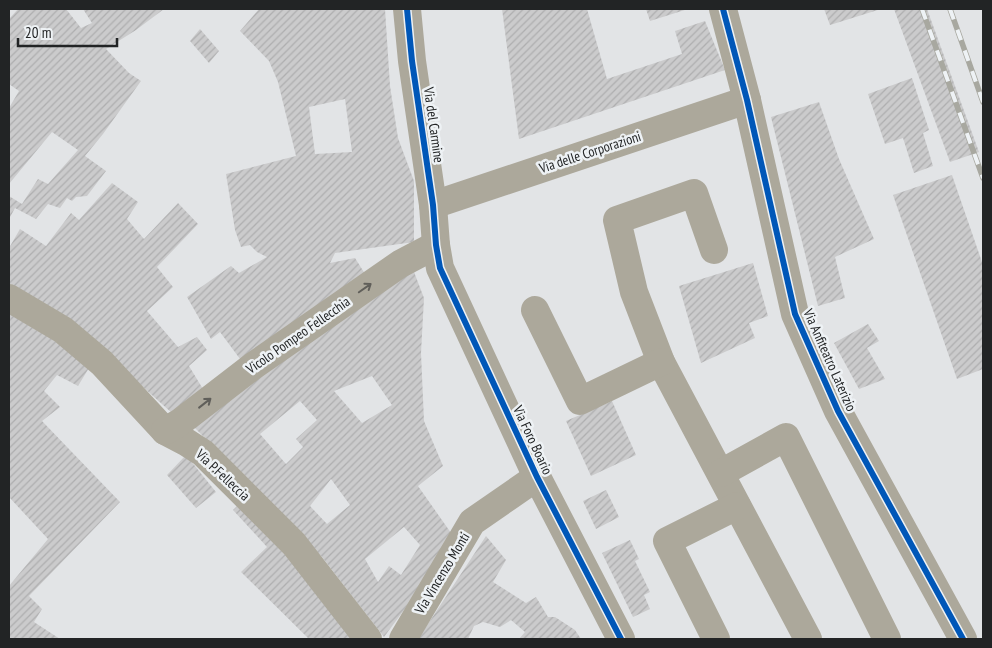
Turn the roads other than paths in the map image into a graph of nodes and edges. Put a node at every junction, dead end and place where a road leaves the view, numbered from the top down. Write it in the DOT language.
graph roads {
  1 [pos="407,9"];
  2 [pos="723,9"];
  3 [pos="747,100"];
  4 [pos="433,205"];
  5 [pos="436,245"];
  6 [pos="714,250"];
  7 [pos="9,298"];
  8 [pos="535,310"];
  9 [pos="661,362"];
  10 [pos="165,431"];
  11 [pos="720,473"];
  12 [pos="537,477"];
  13 [pos="737,506"];
  14 [pos="368,639"];
  15 [pos="402,639"];
  16 [pos="621,639"];
  17 [pos="716,639"];
  18 [pos="808,639"];
  19 [pos="887,639"];
  20 [pos="963,639"];
  1 -- 4 [label="street, Via del Carmine"];
  2 -- 3 [label="street, Via Anfiteatro Laterizio"];
  3 -- 4 [label="street, Via delle Corporazioni"];
  3 -- 20 [label="street, Via Anfiteatro Laterizio"];
  4 -- 5 [label="street, Via del Carmine"];
  10 -- 5 [label="street, Vicolo Pompeo Fellecchia, one-way"];
  5 -- 12 [label="street, Via Foro Boario"];
  6 -- 9 [label="street"];
  7 -- 10 [label="street, Via P.Felleccia"];
  8 -- 9 [label="street"];
  9 -- 11 [label="street"];
  10 -- 14 [label="street, Via P.Felleccia"];
  11 -- 13 [label="street"];
  11 -- 19 [label="street"];
  12 -- 15 [label="street, Via Vincenzo Monti"];
  12 -- 16 [label="street, Via Foro Boario"];
  13 -- 17 [label="street"];
  13 -- 18 [label="street"];
}
